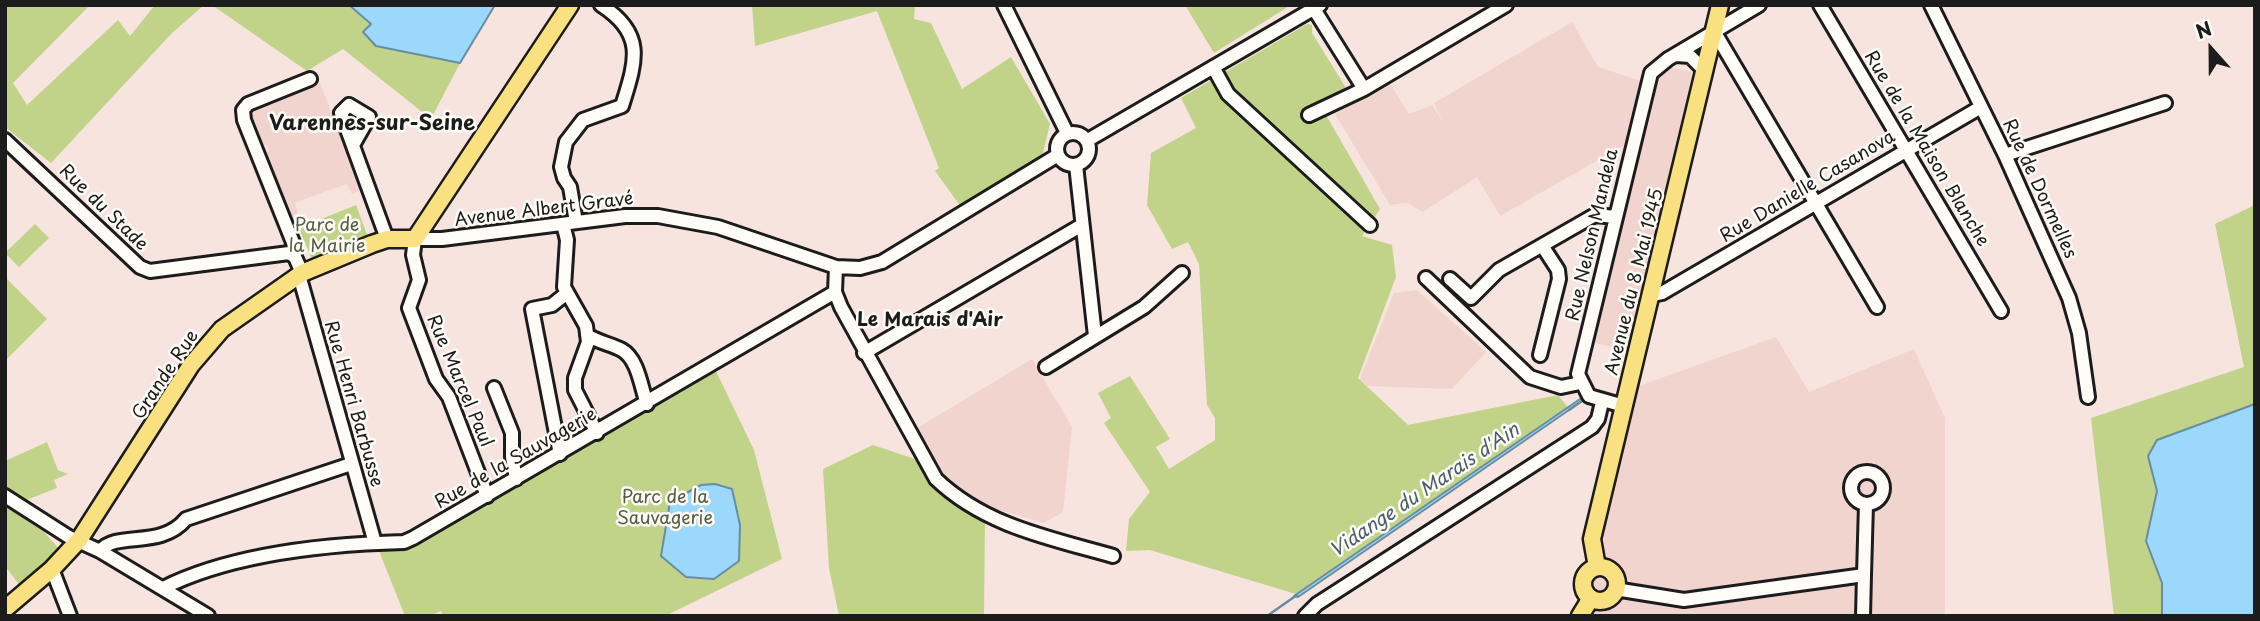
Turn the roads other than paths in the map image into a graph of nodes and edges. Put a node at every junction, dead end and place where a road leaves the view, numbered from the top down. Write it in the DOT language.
graph roads {
  1 [pos="570,5"];
  2 [pos="601,5"];
  3 [pos="1004,5"];
  4 [pos="1506,5"];
  5 [pos="1720,5"];
  6 [pos="1759,5"];
  7 [pos="1821,5"];
  8 [pos="1931,5"];
  9 [pos="1317,7"];
  10 [pos="1714,31"];
  11 [pos="1675,55"];
  12 [pos="1213,67"];
  13 [pos="1704,70"];
  14 [pos="310,79"];
  15 [pos="1364,89"];
  16 [pos="2165,103"];
  17 [pos="1981,107"];
  18 [pos="1309,115"];
  19 [pos="1067,133"];
  20 [pos="5,140"];
  21 [pos="1088,140"];
  22 [pos="353,145"];
  23 [pos="1906,149"];
  24 [pos="1058,155"];
  25 [pos="2005,155"];
  26 [pos="1076,165"];
  27 [pos="1815,204"];
  28 [pos="1616,218"];
  29 [pos="570,223"];
  30 [pos="1082,225"];
  31 [pos="1370,225"];
  32 [pos="387,239"];
  33 [pos="415,239"];
  34 [pos="1543,247"];
  35 [pos="295,257"];
  36 [pos="836,267"];
  37 [pos="300,274"];
  38 [pos="1182,274"];
  39 [pos="1426,278"];
  40 [pos="1450,279"];
  41 [pos="835,292"];
  42 [pos="567,293"];
  43 [pos="1652,295"];
  44 [pos="1877,307"];
  45 [pos="2001,311"];
  46 [pos="587,335"];
  47 [pos="1096,336"];
  48 [pos="864,353"];
  49 [pos="1541,355"];
  50 [pos="1046,366"];
  51 [pos="1580,383"];
  52 [pos="494,388"];
  53 [pos="2088,397"];
  54 [pos="1602,401"];
  55 [pos="647,404"];
  56 [pos="1624,406"];
  57 [pos="597,433"];
  58 [pos="559,454"];
  59 [pos="351,464"];
  60 [pos="516,479"];
  61 [pos="5,496"];
  62 [pos="487,496"];
  63 [pos="1866,504"];
  64 [pos="79,540"];
  65 [pos="375,543"];
  66 [pos="100,551"];
  67 [pos="1113,556"];
  68 [pos="1597,567"];
  69 [pos="52,569"];
  70 [pos="1864,575"];
  71 [pos="163,588"];
  72 [pos="1615,589"];
  73 [pos="1591,598"];
  74 [pos="5,609"];
  75 [pos="70,616"];
  76 [pos="208,616"];
  77 [pos="1305,616"];
  78 [pos="1580,616"];
  79 [pos="1863,616"];
  1 -- 33 [label="main road"];
  2 -- 29 [label="street"];
  3 -- 19 [label="street"];
  4 -- 15 [label="street"];
  5 -- 10 [label="main road, Avenue du 8 Mai 1945"];
  6 -- 10 [label="street, Rue Nelson Mandela"];
  7 -- 23 [label="street, Rue de la Maison Blanche"];
  8 -- 17 [label="street, Rue de Dormelles"];
  9 -- 12 [label="street"];
  9 -- 15 [label="street"];
  10 -- 11 [label="street, Rue Nelson Mandela"];
  10 -- 13 [label="main road, Avenue du 8 Mai 1945"];
  10 -- 27 [label="street"];
  11 -- 13 [label="street"];
  11 -- 28 [label="street, Rue Nelson Mandela"];
  12 -- 21 [label="street"];
  12 -- 31 [label="street"];
  13 -- 43 [label="main road, Avenue du 8 Mai 1945"];
  14 -- 35 [label="street"];
  15 -- 18 [label="street"];
  16 -- 25 [label="street"];
  17 -- 23 [label="street, Rue Danielle Casanova"];
  17 -- 25 [label="street, Rue de Dormelles"];
  19 -- 21 [label="street"];
  19 -- 24 [label="street"];
  20 -- 35 [label="street, Rue du Stade"];
  21 -- 26 [label="street"];
  22 -- 32 [label="street"];
  23 -- 27 [label="street, Rue Danielle Casanova"];
  23 -- 45 [label="street, Rue de la Maison Blanche"];
  24 -- 26 [label="street"];
  24 -- 36 [label="street, Avenue Albert Gravé"];
  25 -- 53 [label="street, Rue de Dormelles"];
  26 -- 30 [label="street"];
  27 -- 43 [label="street, Rue Danielle Casanova"];
  27 -- 44 [label="street"];
  28 -- 34 [label="street"];
  28 -- 51 [label="street, Rue Nelson Mandela"];
  29 -- 33 [label="street, Avenue Albert Gravé"];
  29 -- 36 [label="street, Avenue Albert Gravé"];
  29 -- 42 [label="street"];
  30 -- 47 [label="street"];
  30 -- 48 [label="street"];
  32 -- 33 [label="main road, Grande Rue"];
  32 -- 37 [label="main road, Grande Rue"];
  33 -- 62 [label="street, Rue Marcel Paul"];
  34 -- 40 [label="street"];
  34 -- 49 [label="street"];
  35 -- 37 [label="street"];
  36 -- 41 [label="street"];
  37 -- 59 [label="street, Rue Henri Barbusse"];
  37 -- 64 [label="main road, Grande Rue"];
  38 -- 47 [label="street"];
  39 -- 51 [label="street"];
  41 -- 48 [label="street"];
  41 -- 55 [label="street, Rue de la Sauvagerie"];
  42 -- 46 [label="street"];
  42 -- 58 [label="street"];
  43 -- 56 [label="main road, Avenue du 8 Mai 1945"];
  46 -- 55 [label="street"];
  46 -- 57 [label="street"];
  47 -- 50 [label="street"];
  48 -- 67 [label="street"];
  51 -- 54 [label="street"];
  52 -- 60 [label="street"];
  54 -- 56 [label="street"];
  54 -- 77 [label="street"];
  55 -- 57 [label="street, Rue de la Sauvagerie"];
  56 -- 68 [label="main road, Avenue du 8 Mai 1945"];
  57 -- 58 [label="street, Rue de la Sauvagerie"];
  58 -- 60 [label="street, Rue de la Sauvagerie"];
  59 -- 65 [label="street, Rue Henri Barbusse"];
  59 -- 66 [label="street"];
  60 -- 62 [label="street, Rue de la Sauvagerie"];
  61 -- 64 [label="street"];
  62 -- 65 [label="street, Rue de la Sauvagerie"];
  63 -- 70 [label="street"];
  64 -- 66 [label="street"];
  64 -- 69 [label="main road, Grande Rue"];
  65 -- 71 [label="street, Rue de la Sauvagerie"];
  66 -- 71 [label="street"];
  68 -- 72 [label="main road"];
  68 -- 73 [label="main road"];
  69 -- 74 [label="main road, Grande Rue"];
  69 -- 75 [label="street"];
  70 -- 72 [label="street"];
  70 -- 79 [label="street"];
  71 -- 76 [label="street"];
  72 -- 73 [label="main road"];
  73 -- 78 [label="main road"];
}
